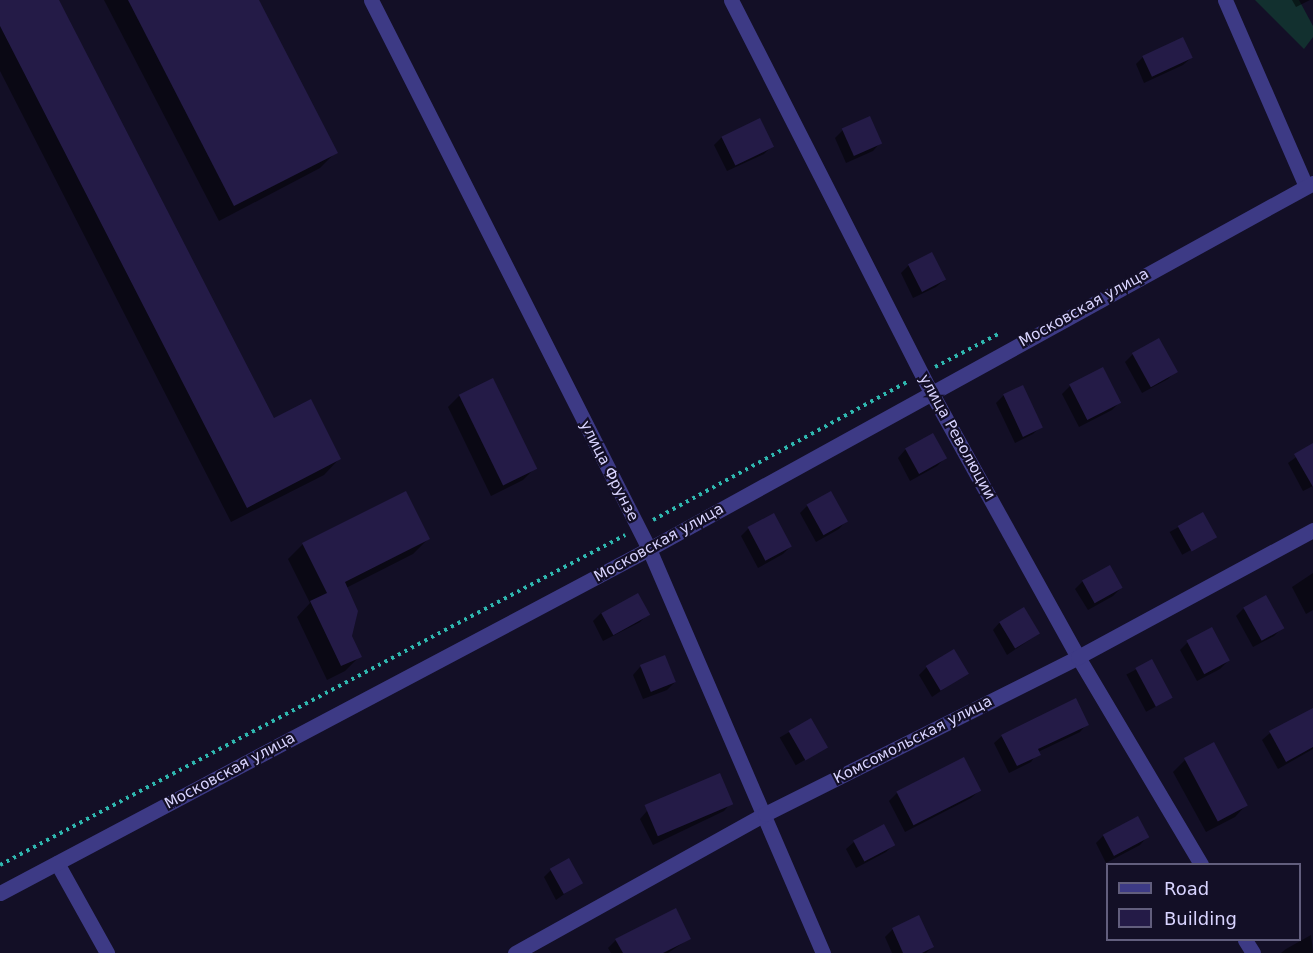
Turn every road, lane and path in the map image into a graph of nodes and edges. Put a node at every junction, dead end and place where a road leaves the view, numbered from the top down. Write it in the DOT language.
graph roads {
  1 [pos="371,0"];
  2 [pos="731,0"];
  3 [pos="1225,0"];
  4 [pos="1310,185"];
  5 [pos="1006,329"];
  6 [pos="922,374"];
  7 [pos="931,392"];
  8 [pos="638,528"];
  9 [pos="1313,530"];
  10 [pos="649,549"];
  11 [pos="1078,657"];
  12 [pos="765,814"];
  13 [pos="57,863"];
  14 [pos="1200,863"];
  15 [pos="0,865"];
  16 [pos="0,893"];
  17 [pos="107,953"];
  18 [pos="515,953"];
  19 [pos="823,953"];
  1 -- 8 [label="street, улица Фрунзе"];
  2 -- 6 [label="street, улица Революции"];
  3 -- 4 [label="street"];
  4 -- 7 [label="street, Московская улица"];
  5 -- 6 [label="path"];
  6 -- 7 [label="street, улица Революции"];
  6 -- 8 [label="path"];
  7 -- 10 [label="street, Московская улица"];
  7 -- 11 [label="street, улица Революции"];
  8 -- 10 [label="street, улица Фрунзе"];
  8 -- 15 [label="path"];
  9 -- 11 [label="street, Комсомольская улица"];
  10 -- 12 [label="street, улица Фрунзе"];
  10 -- 13 [label="street, Московская улица"];
  11 -- 12 [label="street, Комсомольская улица"];
  11 -- 14 [label="street, улица Революции"];
  12 -- 18 [label="street, Комсомольская улица"];
  12 -- 19 [label="street, улица Фрунзе"];
  13 -- 16 [label="street, Московская улица"];
  13 -- 17 [label="street"];
}
